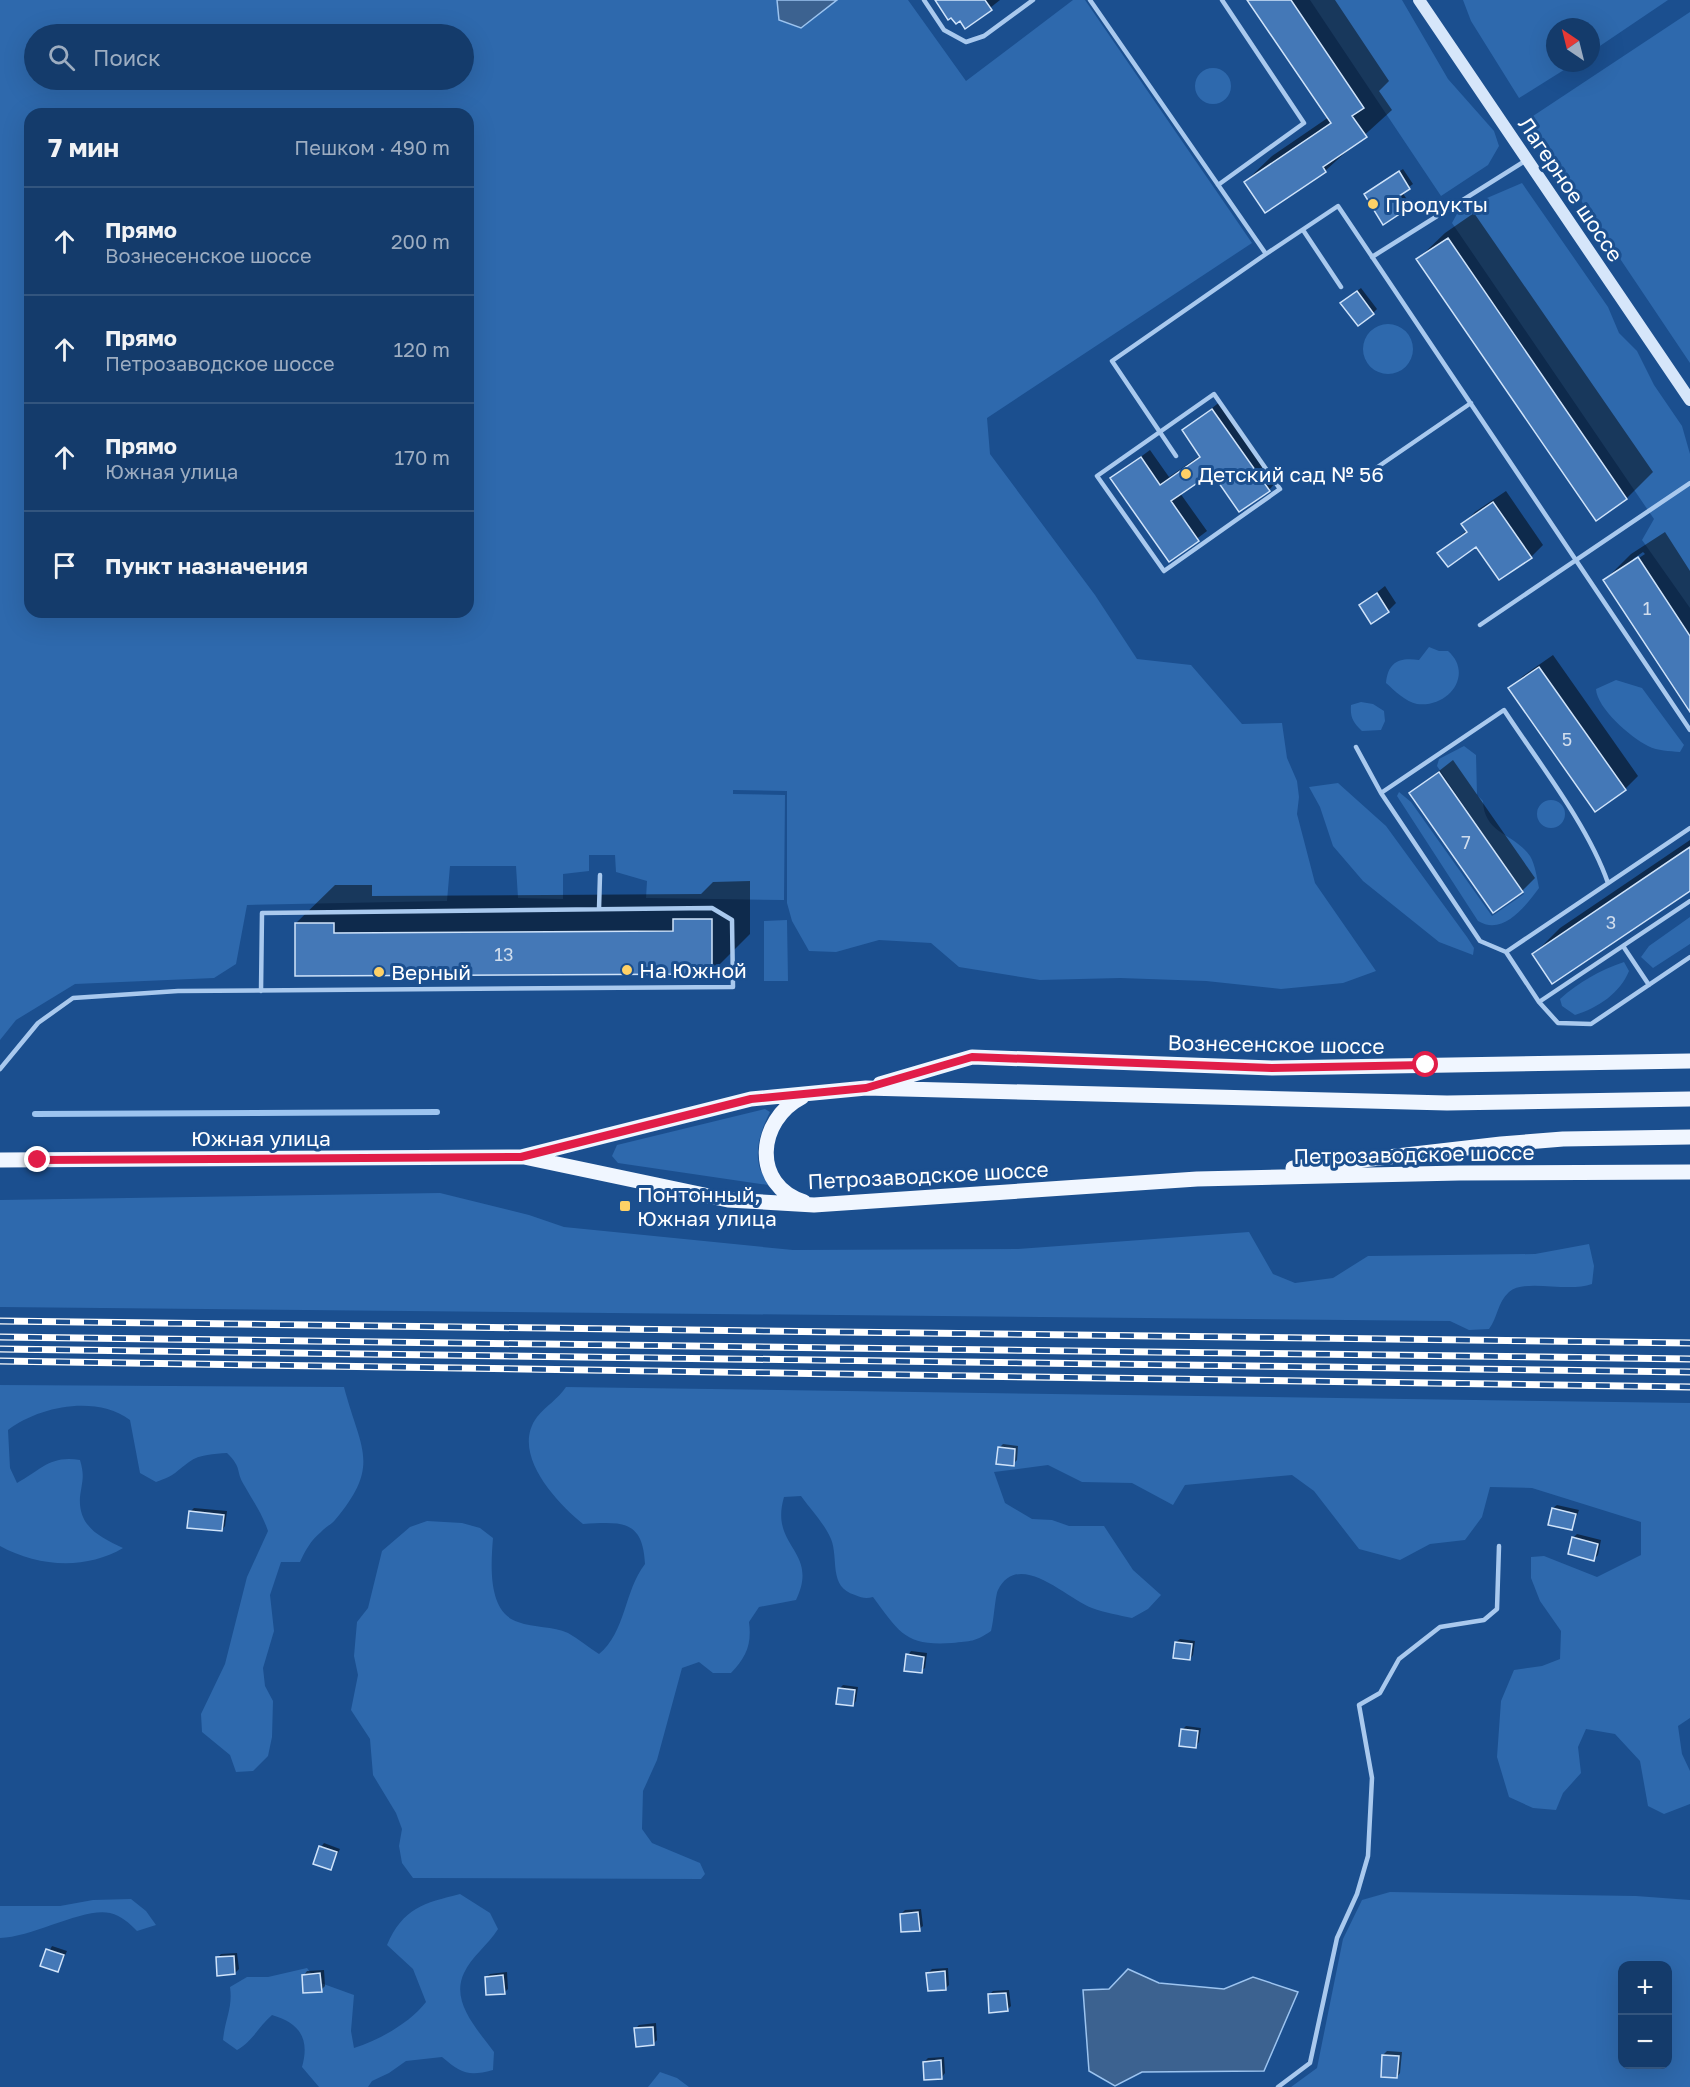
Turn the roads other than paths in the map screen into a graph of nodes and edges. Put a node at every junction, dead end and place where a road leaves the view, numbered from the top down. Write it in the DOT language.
graph roads {
  1 [pos="924,0"];
  2 [pos="1033,0"];
  3 [pos="1090,0"];
  4 [pos="1222,0"];
  5 [pos="1421,0"];
  6 [pos="1528,159"];
  7 [pos="1218,185"];
  8 [pos="1303,230"];
  9 [pos="1266,254"];
  10 [pos="1372,257"];
  11 [pos="1341,287"];
  12 [pos="1690,400"];
  13 [pos="1471,403"];
  14 [pos="1160,432"];
  15 [pos="1176,456"];
  16 [pos="1363,477"];
  17 [pos="1690,483"];
  18 [pos="1576,560"];
  19 [pos="1480,625"];
  20 [pos="1690,730"];
  21 [pos="1356,747"];
  22 [pos="1381,793"];
  23 [pos="1690,828"];
  24 [pos="600,875"];
  25 [pos="1608,883"];
  26 [pos="1690,901"];
  27 [pos="599,909"];
  28 [pos="1623,946"];
  29 [pos="1506,952"];
  30 [pos="1690,957"];
  31 [pos="1649,984"];
  32 [pos="261,991"];
  33 [pos="1539,1002"];
  34 [pos="1690,1061"];
  35 [pos="0,1070"];
  36 [pos="866,1088"];
  37 [pos="816,1093"];
  38 [pos="1690,1099"];
  39 [pos="1690,1137"];
  40 [pos="521,1157"];
  41 [pos="0,1160"];
  42 [pos="1690,1172"];
  43 [pos="1197,1179"];
  44 [pos="814,1205"];
  45 [pos="1499,1546"];
  46 [pos="1278,2087"];
  1 -- 2 [label="lane"];
  3 -- 7 [label="lane"];
  4 -- 7 [label="lane"];
  5 -- 6 [label="street, Лагерное шоссе"];
  6 -- 10 [label="lane"];
  6 -- 12 [label="street, Лагерное шоссе"];
  7 -- 9 [label="lane"];
  8 -- 9 [label="lane"];
  8 -- 10 [label="lane"];
  8 -- 11 [label="lane"];
  9 -- 14 [label="lane"];
  10 -- 13 [label="lane"];
  13 -- 16 [label="lane"];
  13 -- 18 [label="lane"];
  14 -- 14 [label="lane"];
  14 -- 15 [label="lane"];
  17 -- 18 [label="lane"];
  18 -- 19 [label="lane"];
  18 -- 20 [label="lane"];
  21 -- 22 [label="lane"];
  22 -- 25 [label="lane"];
  22 -- 29 [label="lane"];
  23 -- 25 [label="lane"];
  24 -- 27 [label="lane"];
  25 -- 29 [label="lane"];
  26 -- 28 [label="lane"];
  27 -- 32 [label="lane"];
  27 -- 32 [label="lane"];
  28 -- 31 [label="lane"];
  28 -- 33 [label="lane"];
  29 -- 33 [label="lane"];
  30 -- 31 [label="lane"];
  31 -- 33 [label="lane"];
  32 -- 35 [label="lane"];
  34 -- 36 [label="main road, Вознесенское шоссе"];
  36 -- 37 [label="main road"];
  36 -- 38 [label="main road"];
  37 -- 40 [label="main road"];
  37 -- 44 [label="main road"];
  39 -- 43 [label="main road"];
  40 -- 41 [label="main road, Южная улица"];
  40 -- 44 [label="main road, Петрозаводское шоссе"];
  42 -- 43 [label="main road, Петрозаводское шоссе"];
  43 -- 44 [label="main road, Петрозаводское шоссе"];
  45 -- 46 [label="lane"];
}
